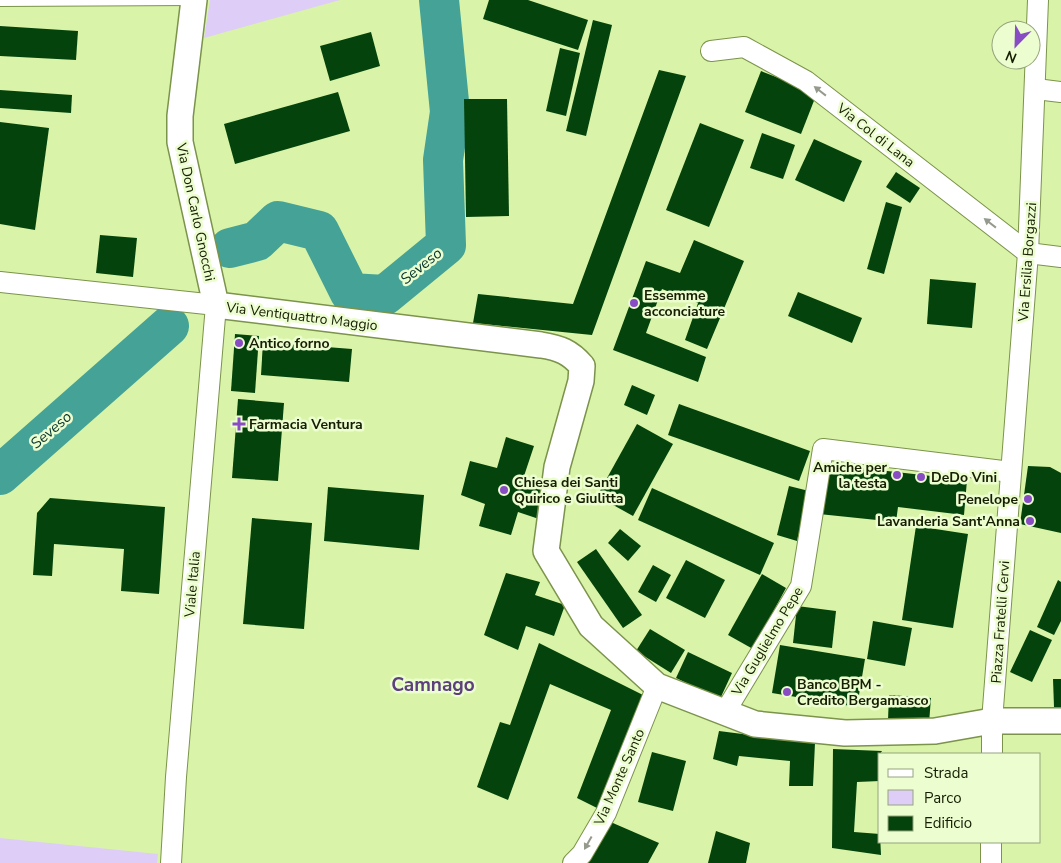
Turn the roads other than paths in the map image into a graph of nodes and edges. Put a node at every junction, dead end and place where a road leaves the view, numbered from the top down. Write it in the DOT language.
graph roads {
  1 [pos="169,0"];
  2 [pos="194,0"];
  3 [pos="1038,0"];
  4 [pos="0,2"];
  5 [pos="712,51"];
  6 [pos="1036,89"];
  7 [pos="1061,92"];
  8 [pos="1028,253"];
  9 [pos="1061,257"];
  10 [pos="0,282"];
  11 [pos="216,305"];
  12 [pos="1011,472"];
  13 [pos="1007,524"];
  14 [pos="658,686"];
  15 [pos="724,712"];
  16 [pos="992,721"];
  17 [pos="1061,721"];
  18 [pos="992,753"];
  19 [pos="991,843"];
  20 [pos="171,863"];
  21 [pos="573,863"];
  22 [pos="991,863"];
  1 -- 2 [label="lane"];
  1 -- 4 [label="lane"];
  2 -- 11 [label="street, Via Don Carlo Gnocchi"];
  3 -- 6 [label="street, Via Ersilia Borgazzi"];
  8 -- 5 [label="street, Via Col di Lana, one-way"];
  6 -- 7 [label="street"];
  6 -- 8 [label="street, Via Ersilia Borgazzi"];
  8 -- 9 [label="street"];
  8 -- 12 [label="street, Via Ersilia Borgazzi"];
  10 -- 11 [label="street, Via Ventiquattro Maggio"];
  11 -- 14 [label="street, Via Ventiquattro Maggio"];
  11 -- 20 [label="street, Viale Italia"];
  12 -- 13 [label="street, Via Ersilia Borgazzi"];
  12 -- 15 [label="street, Via Guglielmo Pepe"];
  13 -- 16 [label="street, Piazza Fratelli Cervi"];
  14 -- 15 [label="street"];
  14 -- 21 [label="street, Via Monte Santo, one-way"];
  15 -- 16 [label="street"];
  16 -- 17 [label="street"];
  16 -- 18 [label="street, Piazza Fratelli Cervi"];
  19 -- 22 [label="street"];
}
